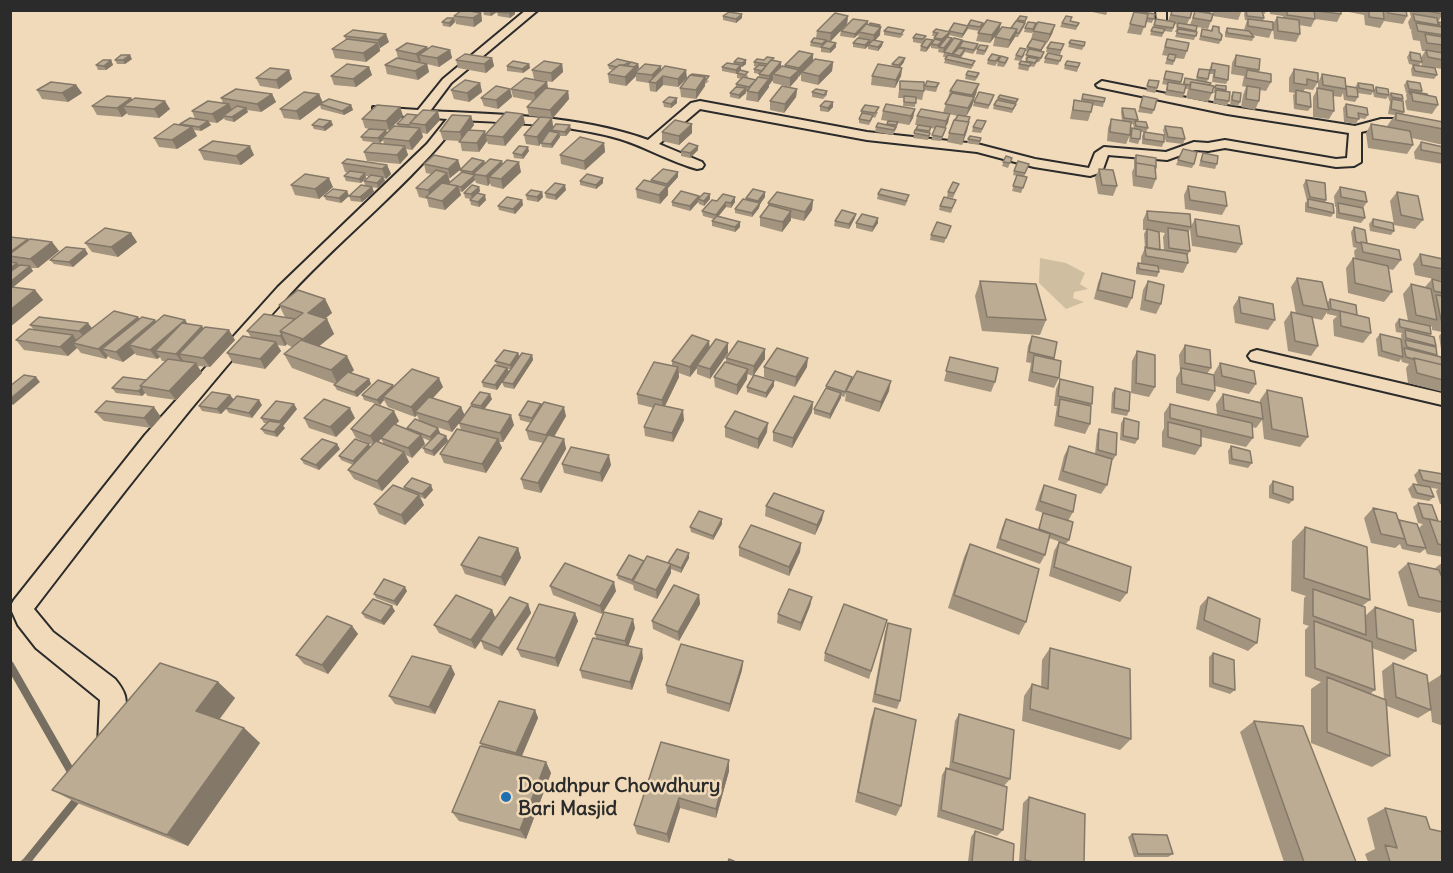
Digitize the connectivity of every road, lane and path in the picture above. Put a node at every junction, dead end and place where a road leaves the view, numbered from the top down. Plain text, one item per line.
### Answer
1 (533, 10) edge
2 (1161, 10) edge
3 (1161, 23) edge
4 (1102, 85) dead end
5 (373, 110) edge
6 (421, 114) junction
7 (456, 116) junction
8 (1355, 130) junction
9 (1443, 132) edge
10 (650, 145) junction
11 (698, 165) dead end
12 (1257, 356) dead end
13 (1443, 399) edge
14 (16, 606) edge
15 (108, 772) edge

1 - 6 street
2 - 3 street
4 - 8 street
5 - 6 street
6 - 7 street
7 - 10 street
7 - 14 street
8 - 9 street
8 - 10 street
10 - 11 street
12 - 13 street
14 - 15 street

